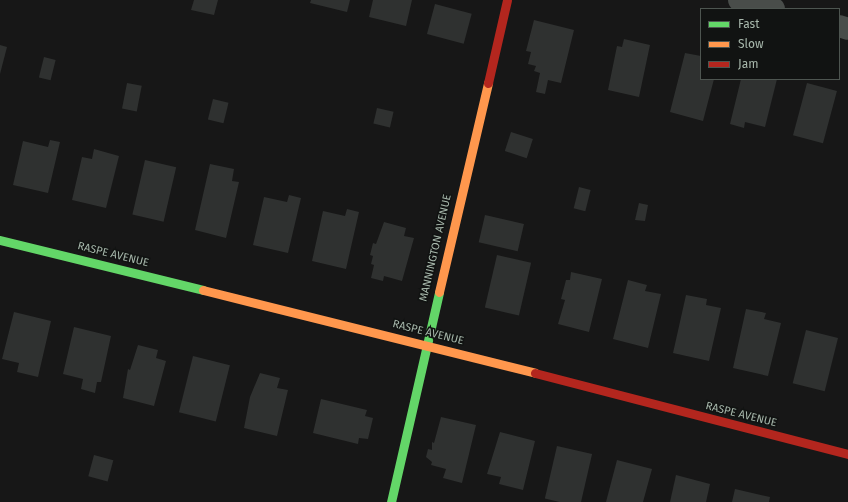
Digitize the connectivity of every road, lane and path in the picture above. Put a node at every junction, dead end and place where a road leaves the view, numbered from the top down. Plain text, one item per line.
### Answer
1 (507, 0) edge
2 (739, 0) edge
3 (770, 8) edge
4 (0, 240) edge
5 (426, 345) junction
6 (848, 454) edge
7 (391, 502) edge

1 - 5 street, MANNINGTON AVENUE
2 - 3 street
4 - 5 street, RASPE AVENUE
5 - 6 street, RASPE AVENUE
5 - 7 street, MANNINGTON AVENUE

